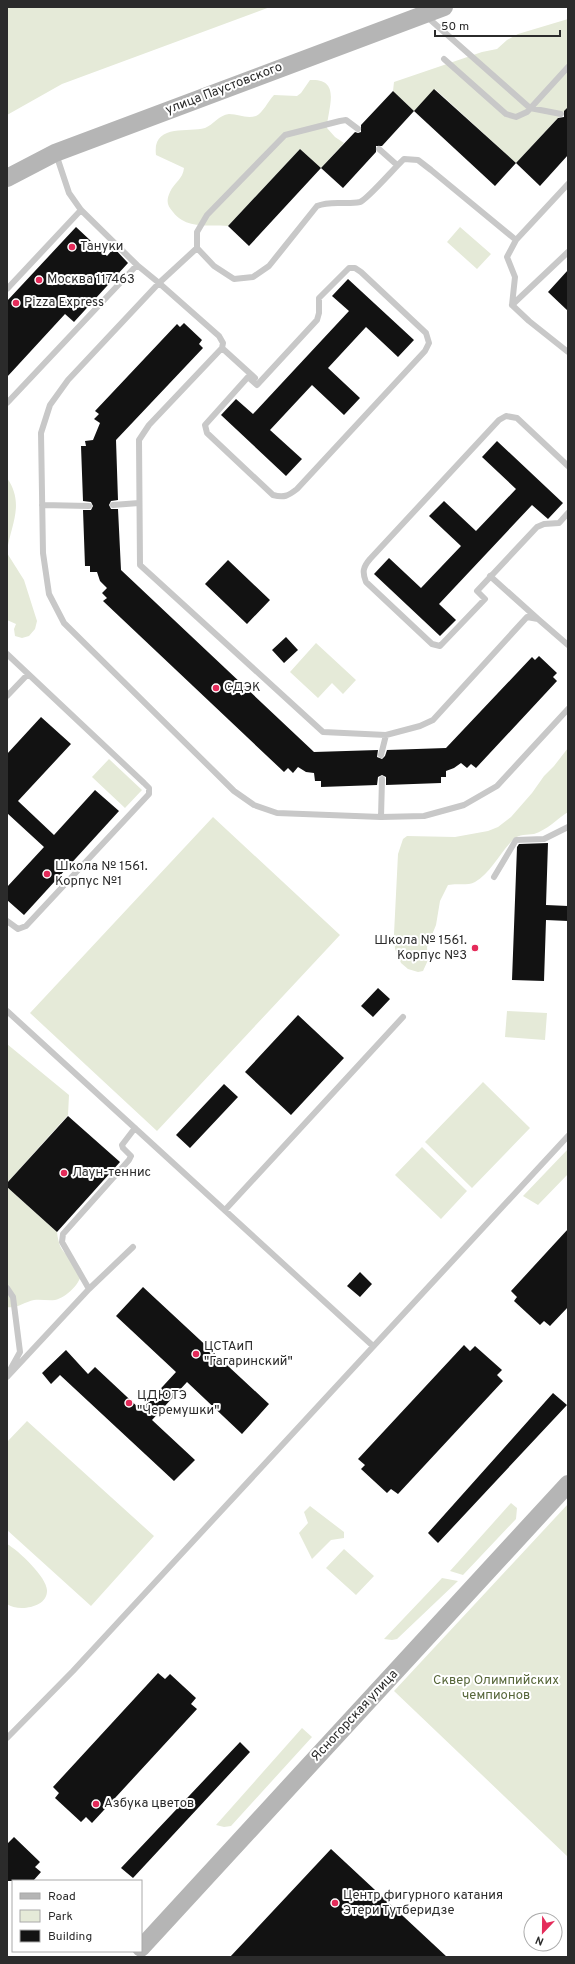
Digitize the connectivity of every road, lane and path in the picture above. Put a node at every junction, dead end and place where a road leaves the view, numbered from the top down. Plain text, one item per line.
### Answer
1 (444, 7) edge
2 (424, 14) junction
3 (444, 59) dead end
4 (568, 67) edge
5 (530, 108) junction
6 (561, 114) dead end
7 (358, 129) dead end
8 (379, 149) dead end
9 (55, 153) junction
10 (397, 165) junction
11 (7, 178) edge
12 (568, 184) edge
13 (81, 210) junction
14 (516, 240) junction
15 (197, 248) junction
16 (568, 252) edge
17 (137, 265) junction
18 (159, 283) junction
19 (7, 289) edge
20 (512, 305) junction
21 (222, 348) junction
22 (568, 352) edge
23 (259, 382) junction
24 (7, 403) edge
25 (568, 466) edge
26 (139, 503) junction
27 (42, 505) junction
28 (113, 505) dead end
29 (89, 506) dead end
30 (568, 513) edge
31 (490, 576) junction
32 (538, 618) junction
33 (568, 645) edge
34 (7, 654) edge
35 (28, 674) junction
36 (7, 696) edge
37 (568, 709) edge
38 (386, 735) junction
39 (381, 755) dead end
40 (382, 779) dead end
41 (381, 817) junction
42 (568, 827) edge
43 (494, 877) dead end
44 (7, 921) edge
45 (7, 1010) edge
46 (403, 1017) dead end
47 (135, 1128) junction
48 (568, 1136) edge
49 (224, 1210) junction
50 (133, 1247) dead end
51 (7, 1288) edge
52 (89, 1289) junction
53 (373, 1346) junction
54 (7, 1376) edge
55 (568, 1484) edge
56 (7, 1738) edge
57 (142, 1947) edge

1 - 2 main road, улица Паустовского
2 - 5 lane
2 - 9 main road, улица Паустовского
3 - 5 lane
4 - 5 lane
5 - 6 lane
7 - 15 lane
8 - 10 lane
9 - 11 main road, улица Паустовского
9 - 13 lane
10 - 14 lane
10 - 15 lane
12 - 14 lane
13 - 17 lane
13 - 19 lane
14 - 20 lane
15 - 18 lane
16 - 20 lane
17 - 18 lane
17 - 24 lane
18 - 21 lane
18 - 27 lane
20 - 22 lane
21 - 23 lane
21 - 26 lane
23 - 23 lane
25 - 31 lane
26 - 28 lane
26 - 38 lane
27 - 29 lane
27 - 41 lane
30 - 31 lane
31 - 32 lane
32 - 33 lane
32 - 38 lane
34 - 35 lane
35 - 36 lane
35 - 44 lane
37 - 41 lane
38 - 39 lane
40 - 41 lane
42 - 43 lane
45 - 47 lane
46 - 49 lane
47 - 49 lane
47 - 52 lane
48 - 53 lane
49 - 53 lane
50 - 52 lane
51 - 54 lane
52 - 54 lane
53 - 56 lane
55 - 57 main road, Ясногорская улица

